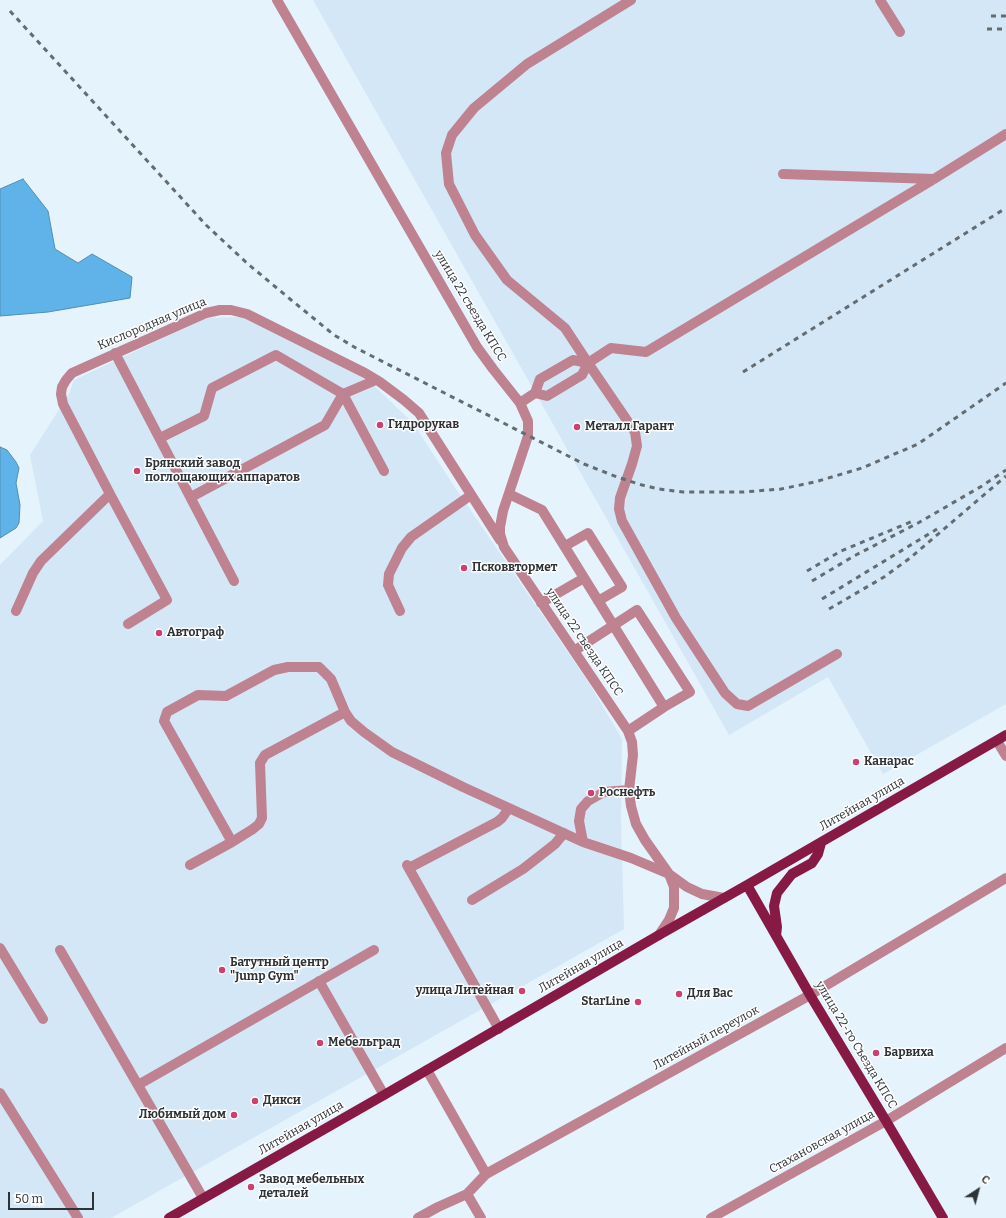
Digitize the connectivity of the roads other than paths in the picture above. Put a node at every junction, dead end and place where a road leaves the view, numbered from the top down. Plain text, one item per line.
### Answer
1 (277, 0) edge
2 (631, 0) edge
3 (880, 0) edge
4 (900, 32) dead end
5 (1006, 134) edge
6 (783, 174) dead end
7 (934, 179) junction
8 (115, 353) junction
9 (588, 363) junction
10 (376, 380) junction
11 (535, 393) junction
12 (343, 394) junction
13 (520, 403) junction
14 (160, 438) junction
15 (384, 471) dead end
16 (110, 494) junction
17 (509, 494) junction
18 (471, 495) junction
19 (191, 497) junction
20 (565, 546) junction
21 (504, 547) junction
22 (584, 578) junction
23 (234, 581) dead end
24 (598, 601) junction
25 (542, 603) junction
26 (16, 611) dead end
27 (400, 611) dead end
28 (128, 624) dead end
29 (613, 625) junction
30 (574, 651) junction
31 (837, 654) dead end
32 (664, 707) junction
33 (345, 712) junction
34 (628, 731) junction
35 (1006, 735) edge
36 (997, 741) junction
37 (1006, 756) edge
38 (630, 790) junction
39 (509, 808) junction
40 (564, 833) junction
41 (232, 842) junction
42 (583, 842) junction
43 (821, 843) junction
44 (190, 864) dead end
45 (669, 874) junction
46 (1006, 878) edge
47 (747, 885) junction
48 (724, 898) junction
49 (472, 900) dead end
50 (658, 935) junction
51 (776, 936) junction
52 (0, 948) edge
53 (60, 950) dead end
54 (374, 950) dead end
55 (319, 981) junction
56 (810, 995) junction
57 (42, 1019) dead end
58 (499, 1029) junction
59 (1006, 1048) edge
60 (427, 1070) junction
61 (138, 1085) junction
62 (0, 1093) edge
63 (384, 1095) junction
64 (886, 1121) junction
65 (486, 1174) junction
66 (467, 1194) junction
67 (203, 1198) junction
68 (78, 1218) edge
69 (169, 1218) edge
70 (418, 1218) edge
71 (481, 1218) edge
72 (711, 1218) edge
73 (943, 1218) edge

1 - 13 street, улица 22 съезда КПСС
2 - 9 street
3 - 4 street
5 - 7 street
6 - 7 street
7 - 9 street
8 - 10 street, Кислородная улица
8 - 14 street
8 - 16 street, Кислородная улица
9 - 11 street
9 - 11 street
9 - 31 street
10 - 12 street
10 - 18 street, Кислородная улица
11 - 13 street
12 - 14 street
12 - 15 street
12 - 19 street
13 - 17 street, улица 22 съезда КПСС
14 - 19 street
16 - 26 street
16 - 28 street, Кислородная улица
17 - 20 street
17 - 21 street, улица 22 съезда КПСС
18 - 21 street, Кислородная улица
18 - 27 street
19 - 23 street
20 - 22 street
20 - 24 street
21 - 25 street, улица 22 съезда КПСС
22 - 24 street
22 - 25 street
24 - 29 street
25 - 30 street, улица 22 съезда КПСС
29 - 30 street
29 - 32 street
29 - 32 street
30 - 34 street, улица 22 съезда КПСС
32 - 34 street
33 - 39 street
33 - 41 street
33 - 41 street
34 - 38 street, улица 22 съезда КПСС
35 - 36 main road, Литейная улица
36 - 37 street
36 - 43 main road, Литейная улица
38 - 42 street
38 - 45 street, улица 22 съезда КПСС
39 - 40 street
39 - 58 street
40 - 42 street
40 - 49 street
41 - 44 street
42 - 45 street
43 - 47 main road, Литейная улица
43 - 51 main road
45 - 48 street, улица 22 съезда КПСС
45 - 50 street
46 - 56 street, Литейный переулок
47 - 48 main road, Литейная улица
47 - 51 main road, улица 22-го Съезда КПСС
48 - 50 main road, Литейная улица
50 - 58 main road, Литейная улица
51 - 56 main road, улица 22-го Съезда КПСС
52 - 57 street
53 - 61 street
54 - 55 street
55 - 61 street
55 - 63 street
56 - 64 main road, улица 22-го Съезда КПСС
56 - 65 street, Литейный переулок
58 - 60 main road, Литейная улица
59 - 64 street, Стахановская улица
60 - 63 main road, Литейная улица
60 - 65 street
61 - 67 street
62 - 68 street
63 - 67 main road, Литейная улица
64 - 72 street, Стахановская улица
64 - 73 main road, улица 22-го Съезда КПСС
65 - 66 street, Литейный переулок
66 - 70 street, Литейный переулок
66 - 71 street
67 - 69 main road, Литейная улица

